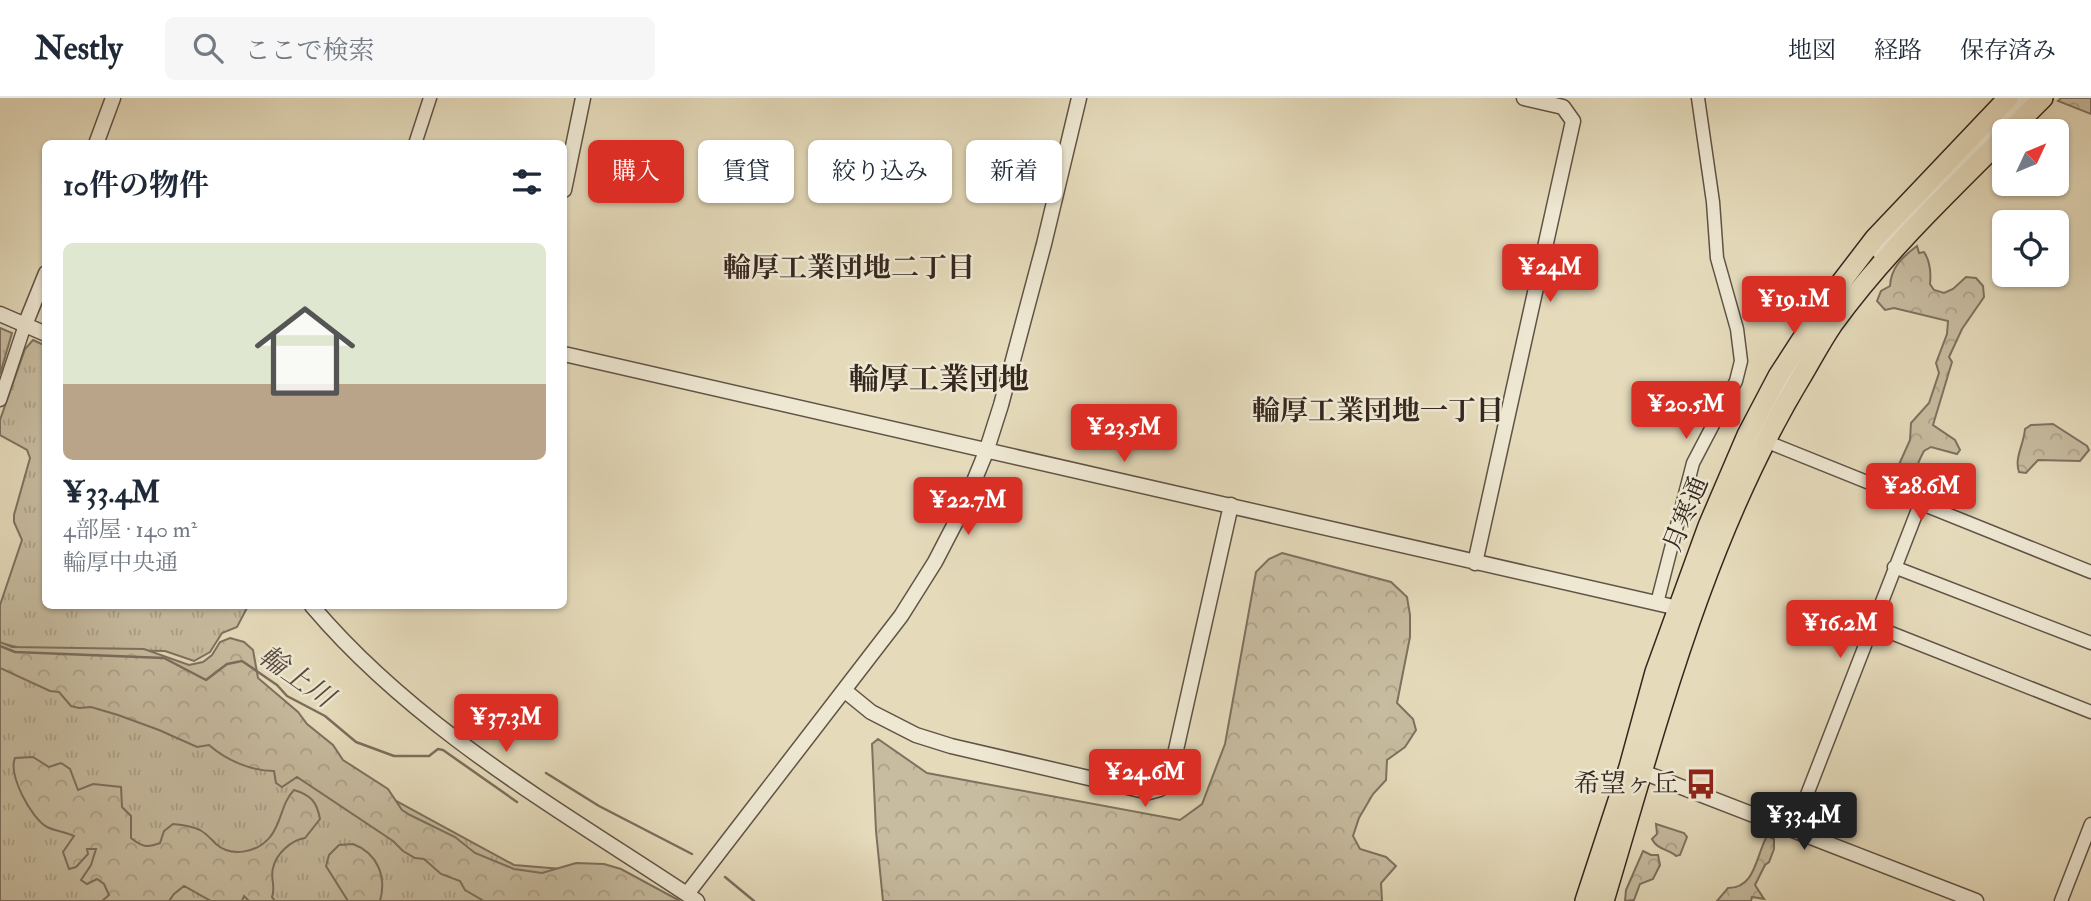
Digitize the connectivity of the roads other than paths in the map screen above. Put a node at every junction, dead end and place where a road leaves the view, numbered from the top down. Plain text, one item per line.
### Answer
1 (113, 98) edge
2 (429, 98) edge
3 (583, 98) edge
4 (1079, 98) edge
5 (1524, 98) edge
6 (1698, 98) edge
7 (1995, 98) edge
8 (2008, 98) edge
9 (2025, 98) edge
10 (2043, 98) edge
11 (2022, 119) edge
12 (97, 140) edge
13 (416, 140) edge
14 (1992, 149) edge
15 (567, 175) edge
16 (1879, 234) junction
17 (42, 283) edge
18 (0, 314) edge
19 (25, 325) junction
20 (42, 332) edge
21 (567, 355) edge
22 (0, 400) edge
23 (1756, 438) junction
24 (986, 452) junction
25 (1920, 504) junction
26 (1231, 505) junction
27 (1475, 563) junction
28 (1894, 567) junction
29 (2091, 572) edge
30 (1657, 603) junction
31 (1678, 608) junction
32 (315, 609) edge
33 (1871, 625) junction
34 (2091, 643) edge
35 (844, 690) junction
36 (2091, 712) edge
37 (1636, 769) junction
38 (2091, 824) edge
39 (1794, 828) junction
40 (692, 898) edge
41 (1585, 901) edge
42 (1604, 901) edge
43 (1976, 901) edge
44 (2061, 901) edge

1 - 12 street
2 - 13 street
3 - 15 street
4 - 24 street
5 - 27 street
6 - 30 street
7 - 16 main road
8 - 16 highway, 月寒通
9 - 23 main road
10 - 11 highway
14 - 23 highway, 月寒通
16 - 23 highway, 月寒通
17 - 19 street
18 - 19 street
19 - 20 street
19 - 22 street
21 - 24 street
23 - 25 street
23 - 31 highway, 月寒通
23 - 37 highway, 月寒通
24 - 26 street
24 - 35 street
25 - 28 street
25 - 29 street
26 - 27 street
26 - 35 street
27 - 30 street
28 - 33 street
28 - 34 street
30 - 31 street
31 - 37 highway, 月寒通
32 - 40 street
33 - 36 street
33 - 39 street
35 - 40 street
37 - 39 street
37 - 41 highway, 月寒通
37 - 42 highway, 月寒通
38 - 44 street
39 - 43 street

